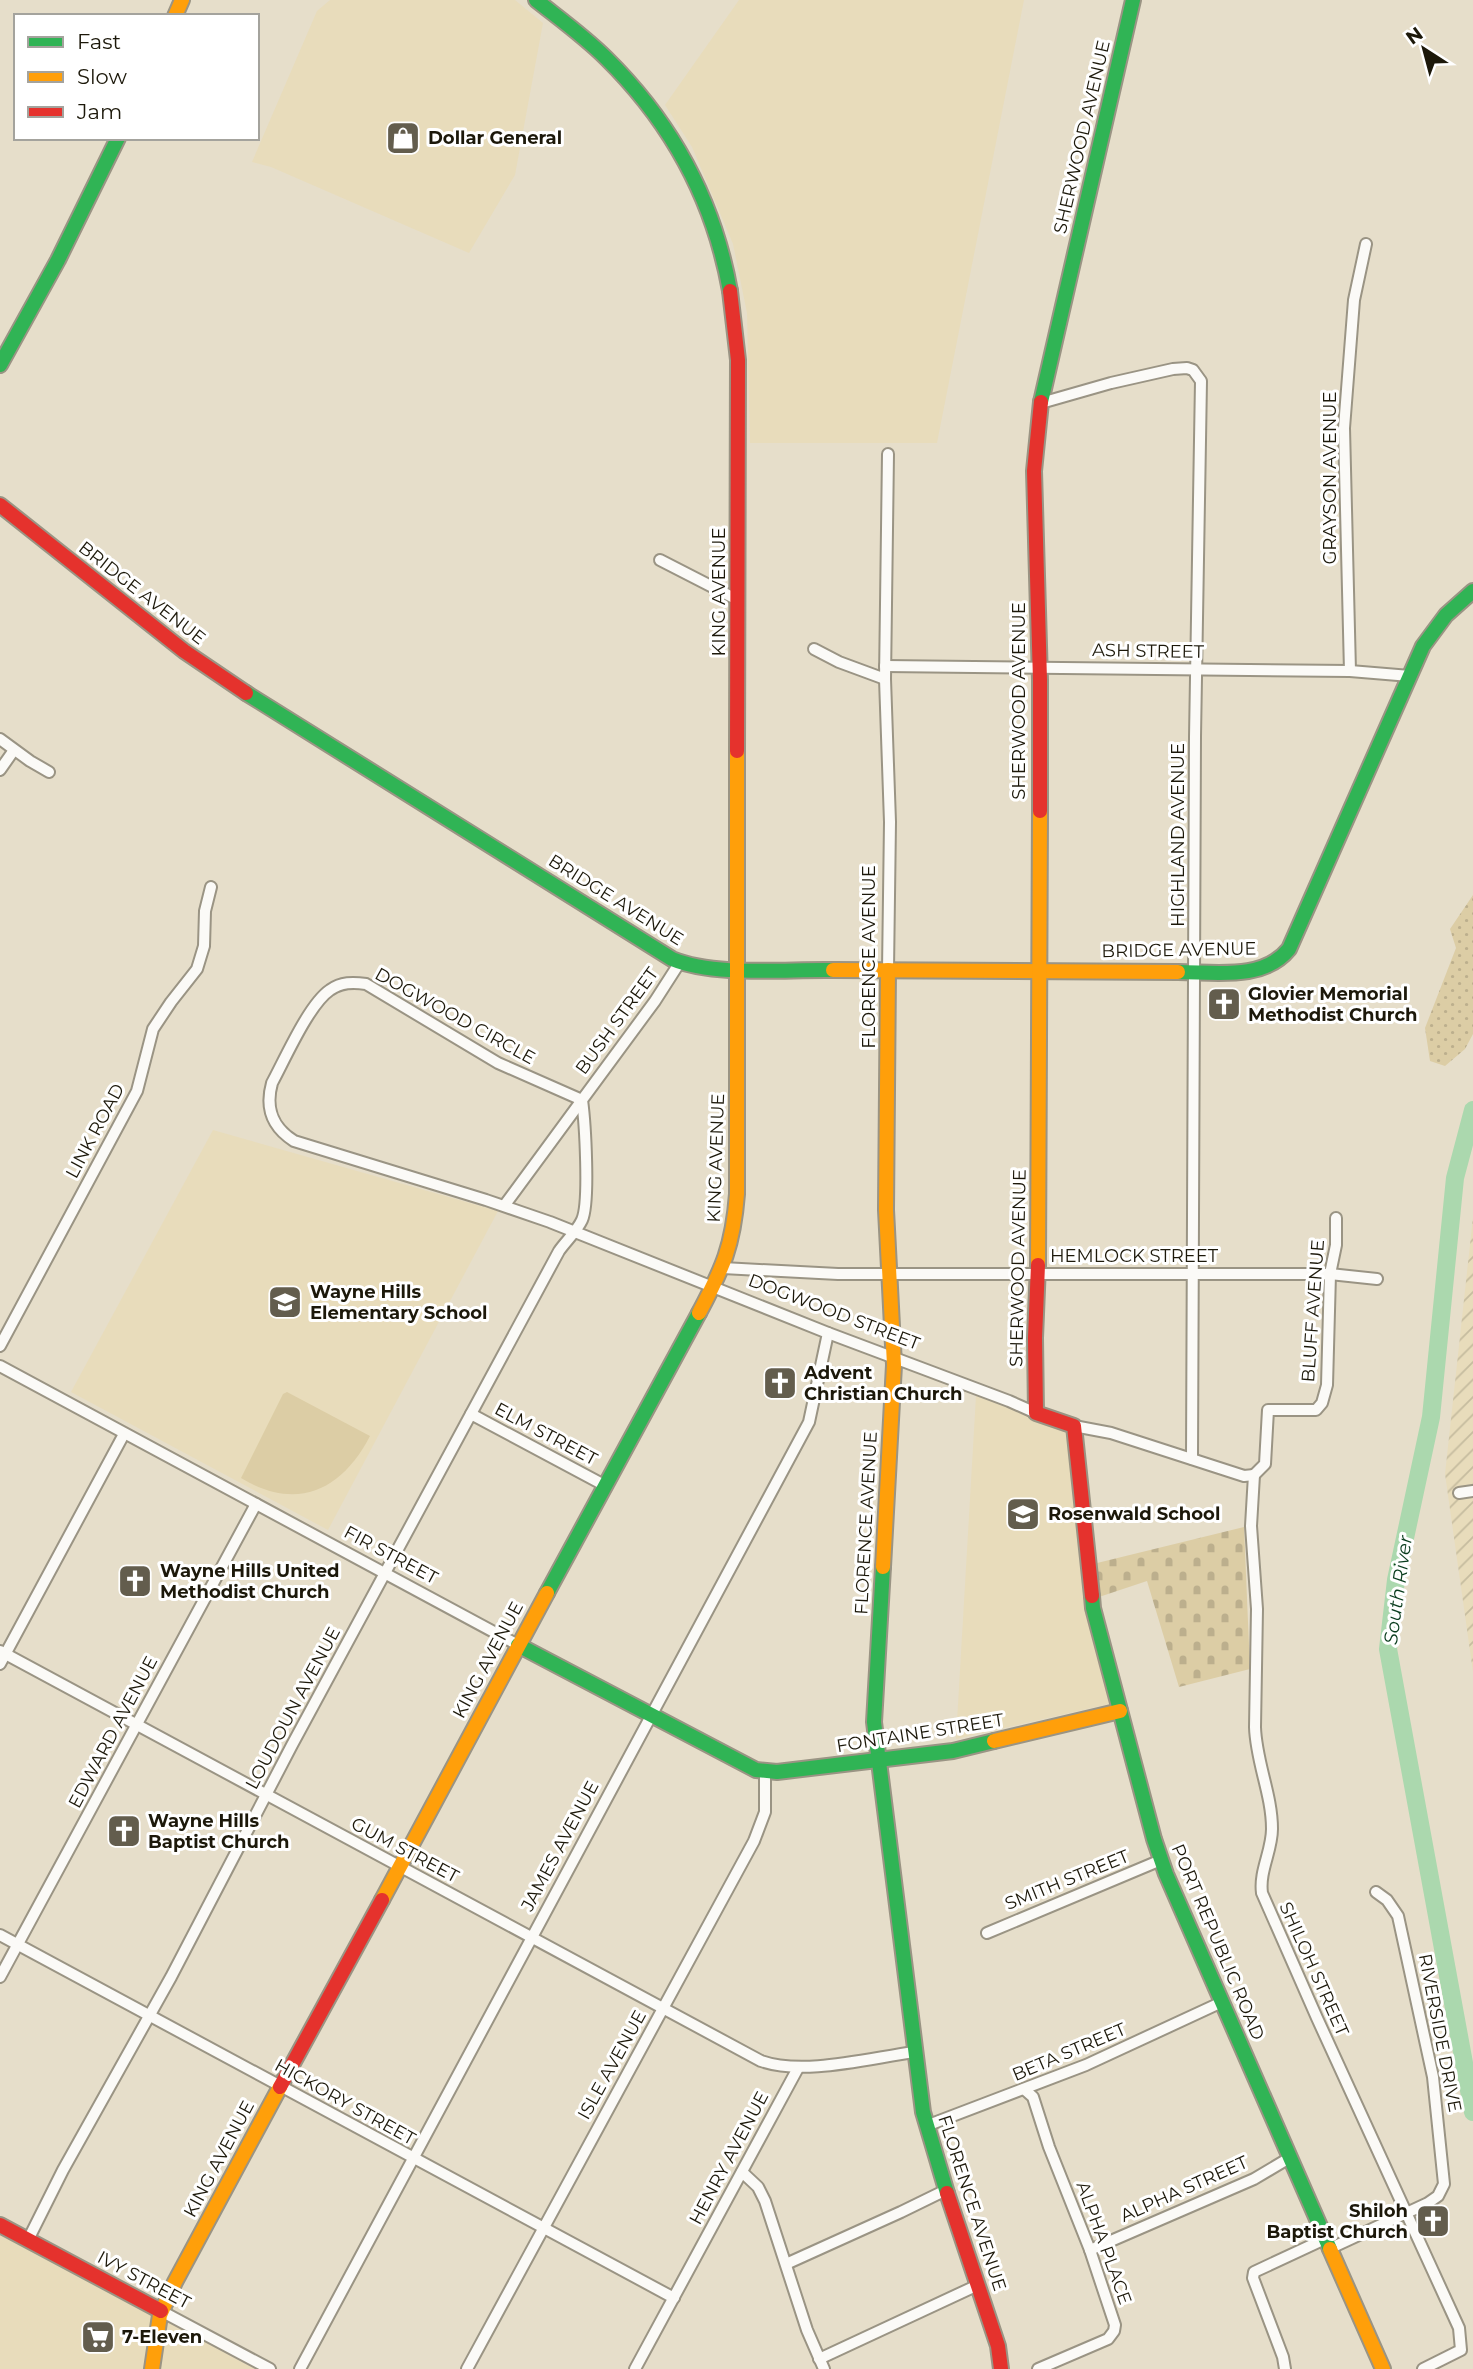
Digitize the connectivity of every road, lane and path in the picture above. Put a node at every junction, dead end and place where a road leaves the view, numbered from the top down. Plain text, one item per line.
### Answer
1 (536, 0) edge
2 (1133, 0) edge
3 (117, 140) edge
4 (1366, 244) dead end
5 (0, 365) edge
6 (1041, 403) junction
7 (888, 454) dead end
8 (0, 505) edge
9 (660, 559) dead end
10 (1473, 592) edge
11 (738, 600) junction
12 (814, 649) dead end
13 (885, 666) junction
14 (1039, 668) junction
15 (1197, 670) junction
16 (1350, 671) junction
17 (1410, 676) junction
18 (885, 679) junction
19 (0, 739) edge
20 (14, 750) junction
21 (0, 770) edge
22 (49, 772) dead end
23 (211, 887) dead end
24 (680, 962) junction
25 (738, 970) junction
26 (888, 970) junction
27 (1038, 971) junction
28 (1194, 972) junction
29 (582, 1100) junction
30 (504, 1206) junction
31 (1336, 1219) dead end
32 (574, 1232) junction
33 (723, 1268) junction
34 (1330, 1273) junction
35 (889, 1274) junction
36 (1038, 1274) junction
37 (1192, 1274) junction
38 (1377, 1279) dead end
39 (713, 1285) junction
40 (828, 1333) junction
41 (0, 1346) edge
42 (893, 1357) junction
43 (0, 1366) edge
44 (1036, 1413) junction
45 (471, 1414) junction
46 (1074, 1426) junction
47 (124, 1434) junction
48 (1192, 1459) junction
49 (1254, 1475) junction
50 (604, 1485) junction
51 (1473, 1491) edge
52 (1459, 1493) dead end
53 (256, 1504) junction
54 (386, 1573) junction
55 (518, 1644) junction
56 (2, 1656) edge
57 (1121, 1712) junction
58 (651, 1716) junction
59 (136, 1726) junction
60 (877, 1760) junction
61 (765, 1772) junction
62 (267, 1795) junction
63 (1161, 1860) junction
64 (399, 1866) junction
65 (1376, 1892) dead end
66 (987, 1933) dead end
67 (0, 1935) edge
68 (531, 1938) junction
69 (18, 1944) junction
70 (0, 1977) edge
71 (1222, 2002) junction
72 (663, 2008) junction
73 (149, 2015) junction
74 (915, 2052) junction
75 (798, 2068) junction
76 (281, 2086) junction
77 (1024, 2090) junction
78 (926, 2126) junction
79 (1291, 2157) junction
80 (412, 2159) junction
81 (742, 2172) junction
82 (946, 2190) junction
83 (1407, 2213) junction
84 (0, 2225) edge
85 (543, 2228) junction
86 (28, 2240) junction
87 (1329, 2243) junction
88 (1090, 2250) junction
89 (786, 2263) junction
90 (978, 2285) junction
91 (674, 2298) junction
92 (161, 2311) junction
93 (821, 2364) edge
94 (152, 2369) edge
95 (270, 2369) edge
96 (300, 2369) edge
97 (467, 2369) edge
98 (635, 2369) edge
99 (1001, 2369) edge
100 (1038, 2369) edge
101 (1285, 2369) edge
102 (1383, 2369) edge
103 (1423, 2369) edge

1 - 11 street, KING AVENUE
2 - 6 street, SHERWOOD AVENUE
3 - 5 street
4 - 16 street, GRAYSON AVENUE
6 - 14 street, SHERWOOD AVENUE
6 - 15 street, HIGHLAND AVENUE
7 - 13 street, FLORENCE AVENUE
8 - 24 street, BRIDGE AVENUE
9 - 11 street
10 - 17 street, BRIDGE AVENUE
11 - 25 street, KING AVENUE
12 - 18 street
13 - 14 street, ASH STREET
13 - 18 street, FLORENCE AVENUE
14 - 15 street, ASH STREET
14 - 27 street, SHERWOOD AVENUE
15 - 16 street, ASH STREET
15 - 28 street, HIGHLAND AVENUE
16 - 17 street, ASH STREET
17 - 28 street, BRIDGE AVENUE
18 - 26 street, FLORENCE AVENUE
19 - 20 street
20 - 21 street
20 - 22 street
23 - 41 street, LINK ROAD
24 - 25 street, BRIDGE AVENUE
24 - 29 street, BUSH STREET
25 - 26 street, BRIDGE AVENUE
25 - 33 street, KING AVENUE
26 - 27 street, BRIDGE AVENUE
26 - 35 street, FLORENCE AVENUE
27 - 28 street, BRIDGE AVENUE
27 - 36 street, SHERWOOD AVENUE
28 - 37 street, HIGHLAND AVENUE
29 - 30 street, BUSH STREET
29 - 30 street, DOGWOOD CIRCLE
29 - 32 street, BUSH STREET
30 - 32 street, DOGWOOD STREET
31 - 34 street, BLUFF AVENUE
32 - 39 street, DOGWOOD STREET
32 - 45 street, LOUDOUN AVENUE
33 - 35 street, HEMLOCK STREET
33 - 39 street, KING AVENUE
34 - 37 street, HEMLOCK STREET
34 - 38 street, HEMLOCK STREET
34 - 49 street, BLUFF AVENUE
35 - 36 street, HEMLOCK STREET
35 - 42 street, FLORENCE AVENUE
36 - 37 street, HEMLOCK STREET
36 - 44 street, SHERWOOD AVENUE
37 - 48 street, HIGHLAND AVENUE
39 - 40 street, DOGWOOD STREET
39 - 50 street, KING AVENUE
40 - 42 street, DOGWOOD STREET
40 - 58 street, JAMES AVENUE
42 - 44 street, DOGWOOD STREET
42 - 60 street, FLORENCE AVENUE
43 - 47 street, FIR STREET
44 - 46 street, DOGWOOD STREET
45 - 50 street, ELM STREET
45 - 54 street, LOUDOUN AVENUE
46 - 48 street, DOGWOOD STREET
46 - 57 street, PORT REPUBLIC ROAD
47 - 53 street, FIR STREET
47 - 56 street
48 - 49 street
49 - 83 street, SHILOH STREET
50 - 55 street, KING AVENUE
51 - 52 street
53 - 54 street, FIR STREET
53 - 59 street, EDWARD AVENUE
54 - 55 street, FIR STREET
54 - 62 street, LOUDOUN AVENUE
55 - 58 street, FIR STREET
55 - 64 street, KING AVENUE
56 - 59 street, GUM STREET
57 - 60 street, FONTAINE STREET
57 - 63 street, PORT REPUBLIC ROAD
58 - 61 street, FIR STREET
58 - 68 street, JAMES AVENUE
59 - 62 street, GUM STREET
59 - 69 street, EDWARD AVENUE
60 - 61 street, FONTAINE STREET
60 - 74 street, FLORENCE AVENUE
61 - 72 street, ISLE AVENUE
62 - 64 street, GUM STREET
62 - 73 street, LOUDOUN AVENUE
63 - 66 street, SMITH STREET
63 - 71 street, PORT REPUBLIC ROAD
64 - 68 street, GUM STREET
64 - 76 street, KING AVENUE
65 - 83 street, RIVERSIDE DRIVE
67 - 69 street, HICKORY STREET
68 - 72 street, GUM STREET
68 - 80 street, JAMES AVENUE
69 - 70 street, EDWARD AVENUE
69 - 73 street, HICKORY STREET
71 - 77 street, BETA STREET
71 - 79 street, PORT REPUBLIC ROAD
72 - 75 street, GUM STREET
72 - 85 street, ISLE AVENUE
73 - 76 street, HICKORY STREET
73 - 86 street, LOUDOUN AVENUE
74 - 75 street
74 - 78 street, FLORENCE AVENUE
75 - 81 street, HENRY AVENUE
76 - 80 street, HICKORY STREET
76 - 92 street, KING AVENUE
77 - 78 street, BETA STREET
77 - 88 street, ALPHA PLACE
78 - 82 street, FLORENCE AVENUE
79 - 87 street, PORT REPUBLIC ROAD
79 - 88 street, ALPHA STREET
80 - 85 street, HICKORY STREET
80 - 96 street, JAMES AVENUE
81 - 89 street
81 - 91 street, HENRY AVENUE
82 - 89 street
82 - 90 street, FLORENCE AVENUE
83 - 87 street
83 - 103 street, SHILOH STREET
84 - 86 street, IVY STREET
85 - 91 street, HICKORY STREET
85 - 97 street, ISLE AVENUE
86 - 92 street, IVY STREET
87 - 101 street
87 - 102 street, PORT REPUBLIC ROAD
88 - 100 street, ALPHA PLACE
89 - 93 street
90 - 93 street
90 - 99 street, FLORENCE AVENUE
91 - 98 street, HENRY AVENUE
92 - 94 street, KING AVENUE
92 - 95 street, IVY STREET

